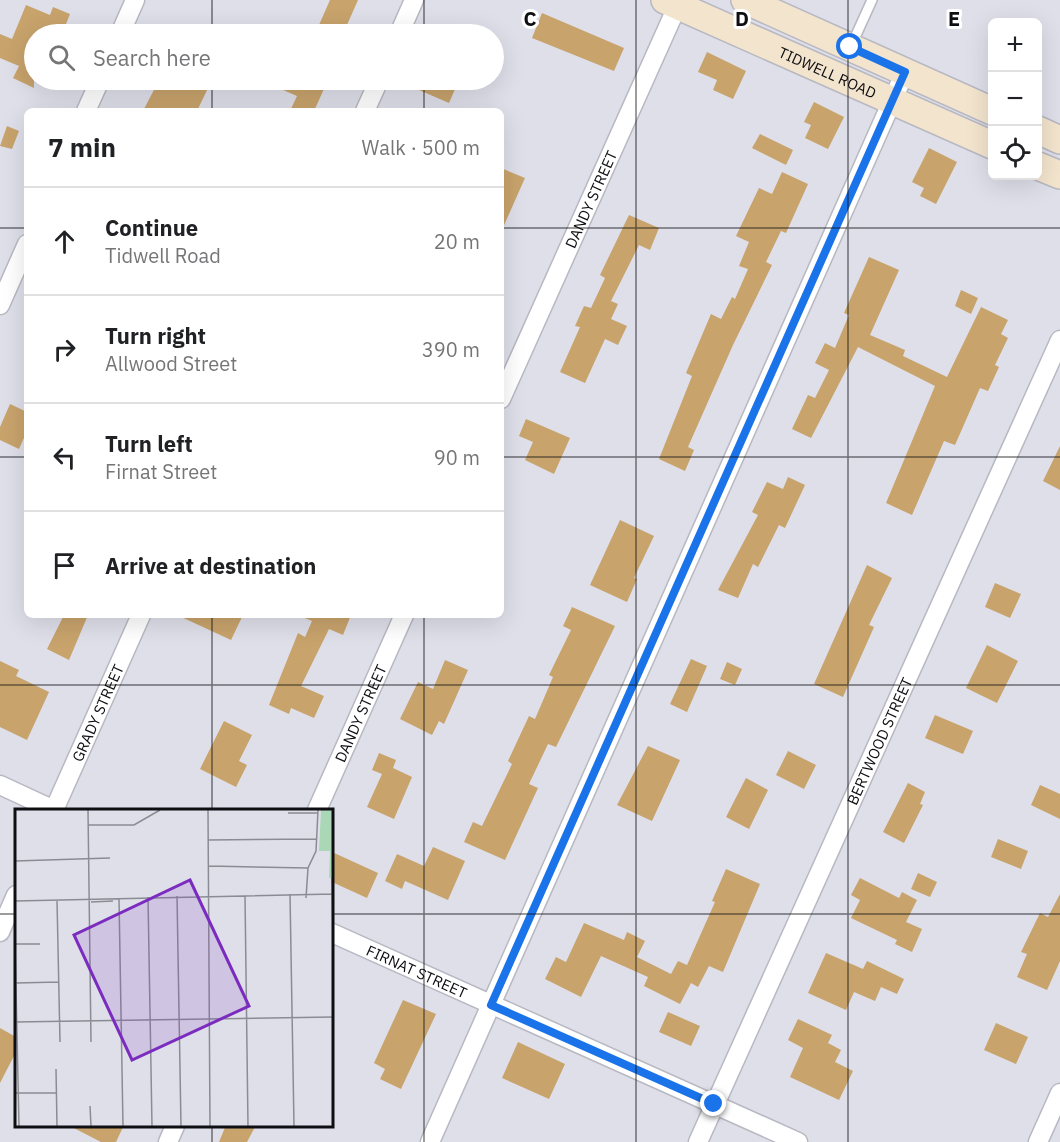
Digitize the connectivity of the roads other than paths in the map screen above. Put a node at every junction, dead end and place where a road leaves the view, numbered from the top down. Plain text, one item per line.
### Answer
1 (135, 0) edge
2 (414, 0) edge
3 (745, 0) edge
4 (872, 0) edge
5 (674, 2) edge
6 (124, 24) edge
7 (403, 24) edge
8 (850, 47) junction
9 (905, 72) junction
10 (95, 90) edge
11 (374, 90) edge
12 (893, 101) junction
13 (87, 108) edge
14 (366, 108) edge
15 (988, 109) edge
16 (1042, 132) edge
17 (1060, 140) edge
18 (988, 144) edge
19 (1042, 168) edge
20 (1060, 175) edge
21 (24, 251) edge
22 (0, 304) edge
23 (1060, 340) edge
24 (504, 392) edge
25 (140, 618) edge
26 (403, 618) edge
27 (0, 785) edge
28 (52, 809) edge
29 (54, 809) edge
30 (317, 809) edge
31 (15, 897) edge
32 (0, 932) edge
33 (333, 933) edge
34 (491, 1005) junction
35 (1060, 1093) edge
36 (714, 1104) junction
37 (174, 1127) edge
38 (168, 1142) edge
39 (429, 1142) edge
40 (698, 1142) edge
41 (798, 1142) edge
42 (1038, 1142) edge

1 - 6 street
2 - 7 street
3 - 8 main road
4 - 8 lane
5 - 12 main road, TIDWELL ROAD
5 - 24 street, DANDY STREET
8 - 9 main road
9 - 12 street
9 - 15 main road
10 - 13 street
11 - 14 street
12 - 18 main road, TIDWELL ROAD
12 - 34 street
16 - 17 main road
19 - 20 main road
21 - 22 street
23 - 36 street, BERTWOOD STREET
25 - 29 street, GRADY STREET
26 - 30 street, DANDY STREET
27 - 28 street
31 - 32 street
33 - 34 street, FIRNAT STREET
34 - 36 street, FIRNAT STREET
34 - 39 street
35 - 42 street
36 - 40 street, BERTWOOD STREET
36 - 41 street, FIRNAT STREET
37 - 38 street

